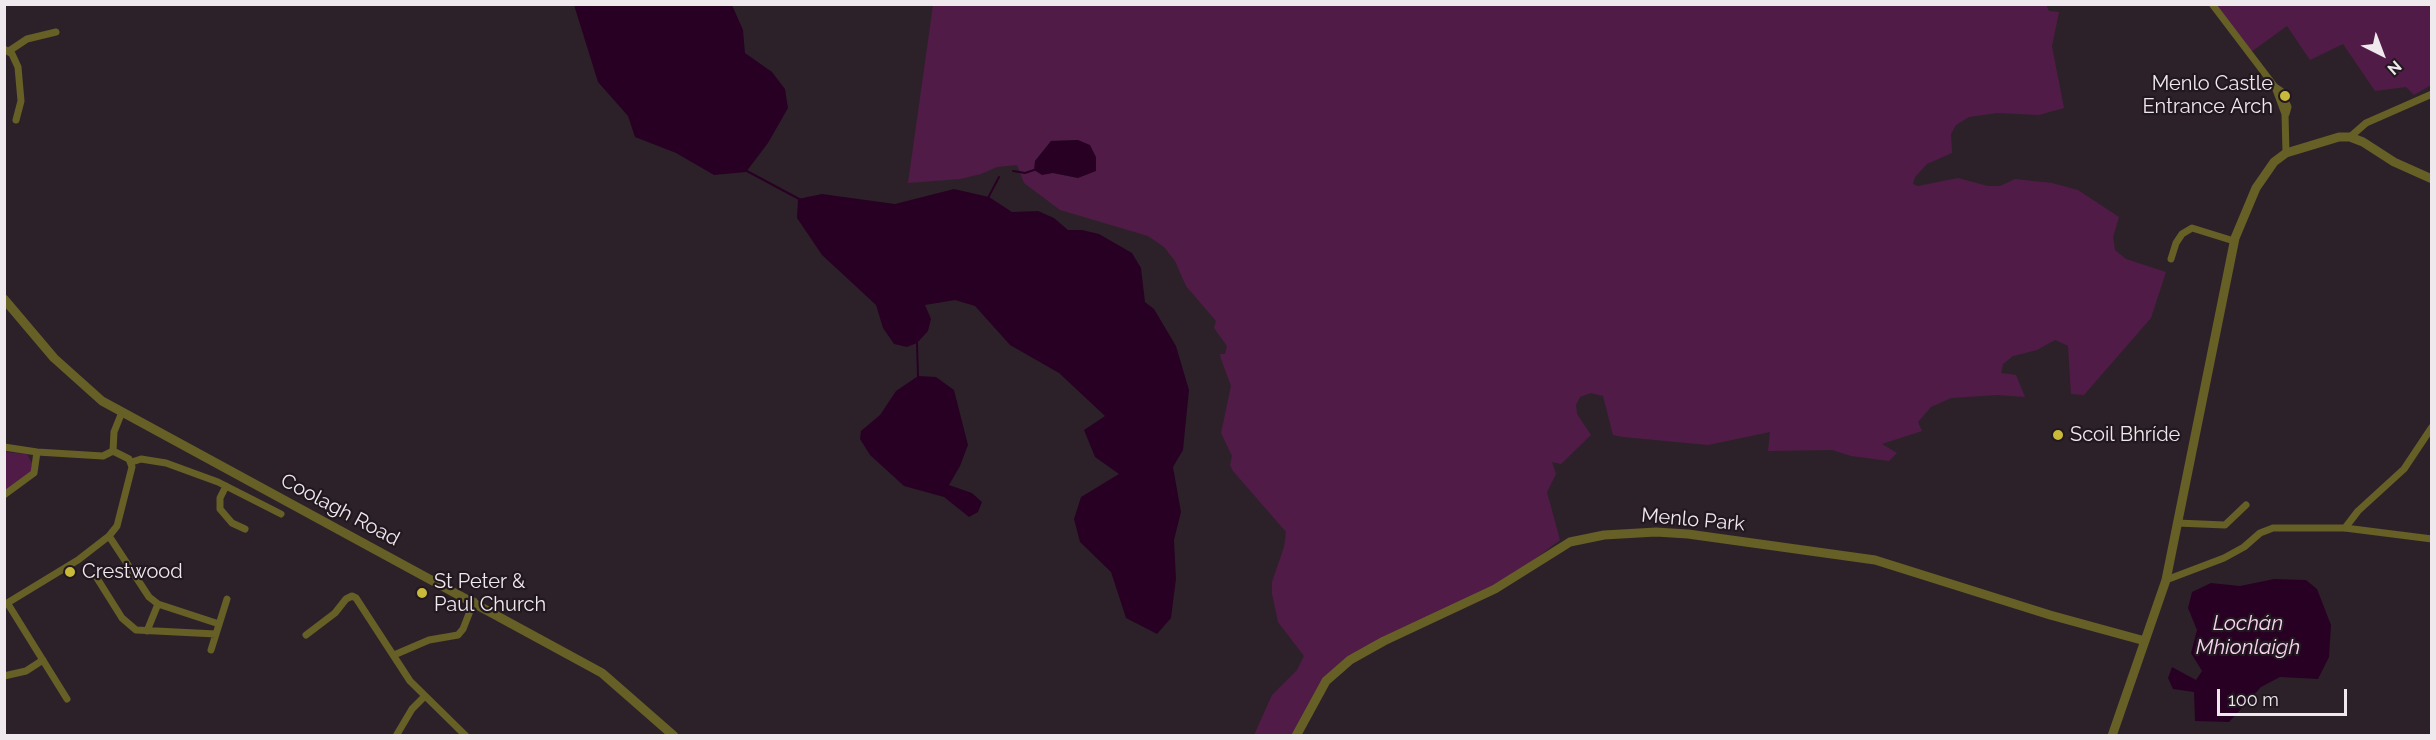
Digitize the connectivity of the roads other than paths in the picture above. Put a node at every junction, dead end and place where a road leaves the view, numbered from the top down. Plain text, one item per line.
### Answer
1 (2212, 4) edge
2 (56, 32) dead end
3 (7, 50) edge
4 (2432, 94) edge
5 (16, 120) dead end
6 (2350, 137) junction
7 (2286, 153) junction
8 (2432, 179) edge
9 (2234, 241) junction
10 (2172, 259) dead end
11 (4, 299) edge
12 (122, 412) junction
13 (2432, 427) edge
14 (4, 447) edge
15 (113, 451) junction
16 (37, 452) junction
17 (132, 462) junction
18 (226, 486) junction
19 (4, 495) edge
20 (2246, 505) dead end
21 (280, 514) dead end
22 (2176, 524) junction
23 (2345, 528) junction
24 (245, 530) dead end
25 (108, 536) junction
26 (2432, 539) edge
27 (95, 575) dead end
28 (2166, 580) junction
29 (226, 599) dead end
30 (474, 602) junction
31 (158, 604) junction
32 (6, 605) edge
33 (219, 624) junction
34 (147, 631) junction
35 (216, 634) junction
36 (306, 634) dead end
37 (2145, 641) junction
38 (211, 650) dead end
39 (394, 655) junction
40 (43, 660) junction
41 (4, 676) edge
42 (425, 696) junction
43 (67, 699) dead end
44 (396, 735) edge
45 (466, 735) edge
46 (674, 735) edge
47 (1296, 735) edge
48 (2112, 735) edge

1 - 7 street
2 - 3 street
3 - 5 street
4 - 6 street
6 - 7 street
6 - 8 street
7 - 9 street
9 - 10 street
9 - 22 street
11 - 12 street, Coolagh Road
12 - 15 street
12 - 30 street, Coolagh Road
13 - 23 street
14 - 16 street
15 - 16 street
15 - 17 street
16 - 19 street
17 - 18 street
17 - 25 street
18 - 21 street
18 - 24 street
20 - 22 street
22 - 28 street
23 - 26 street
23 - 28 street
25 - 31 street
25 - 32 street
27 - 34 street
28 - 37 street
29 - 33 street
30 - 39 street
30 - 46 street, Coolagh Road
31 - 33 street
31 - 34 street
32 - 40 street
33 - 35 street
34 - 35 street
35 - 38 street
36 - 39 street
37 - 47 street, Menlo Park
37 - 48 street
39 - 42 street
40 - 41 street
40 - 43 street
42 - 44 street
42 - 45 street

